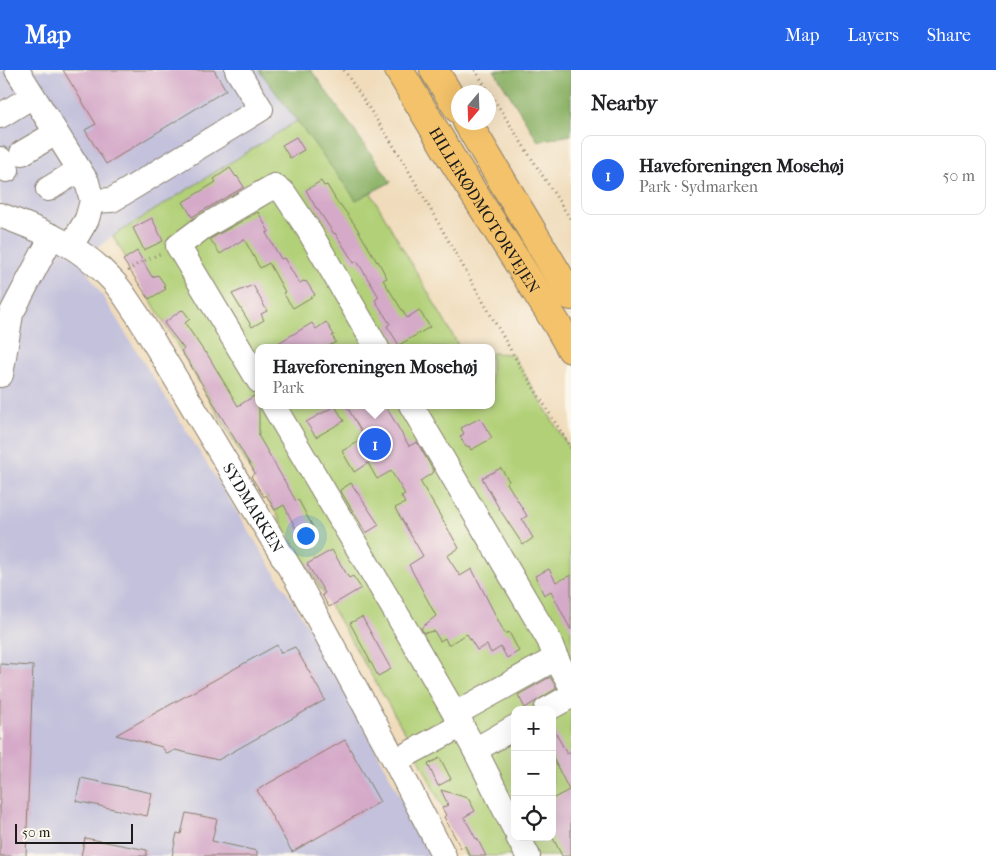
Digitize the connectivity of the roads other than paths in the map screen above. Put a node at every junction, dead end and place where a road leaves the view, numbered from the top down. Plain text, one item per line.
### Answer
1 (16, 70) edge
2 (237, 70) edge
3 (399, 70) edge
4 (434, 70) edge
5 (33, 96) junction
6 (451, 98) edge
7 (0, 116) edge
8 (472, 130) edge
9 (56, 133) junction
10 (10, 161) edge
11 (79, 170) junction
12 (48, 188) dead end
13 (92, 201) junction
14 (0, 216) edge
15 (62, 241) junction
16 (571, 296) edge
17 (376, 344) edge
18 (571, 349) edge
19 (255, 374) edge
20 (0, 375) edge
21 (275, 409) edge
22 (413, 409) edge
23 (556, 658) junction
24 (571, 686) edge
25 (571, 696) edge
26 (553, 706) edge
27 (458, 719) junction
28 (511, 730) edge
29 (475, 750) junction
30 (395, 761) junction
31 (511, 822) edge
32 (520, 841) edge
33 (444, 856) edge
34 (528, 856) edge

1 - 5 street
2 - 13 street
3 - 18 highway, HILLERØDMOTORVEJEN
4 - 6 highway, HILLERØDMOTORVEJEN
5 - 7 street
5 - 9 street
8 - 16 highway, HILLERØDMOTORVEJEN
9 - 10 street
9 - 11 street
11 - 12 street
11 - 13 street
13 - 15 street
14 - 15 street, SYDMARKEN
15 - 20 street
15 - 30 street, SYDMARKEN
17 - 19 street
21 - 27 street
22 - 23 street
23 - 24 street
23 - 27 street
25 - 26 street
27 - 29 street
27 - 30 street
28 - 29 street
29 - 31 street
30 - 33 street, SYDMARKEN
32 - 34 street

